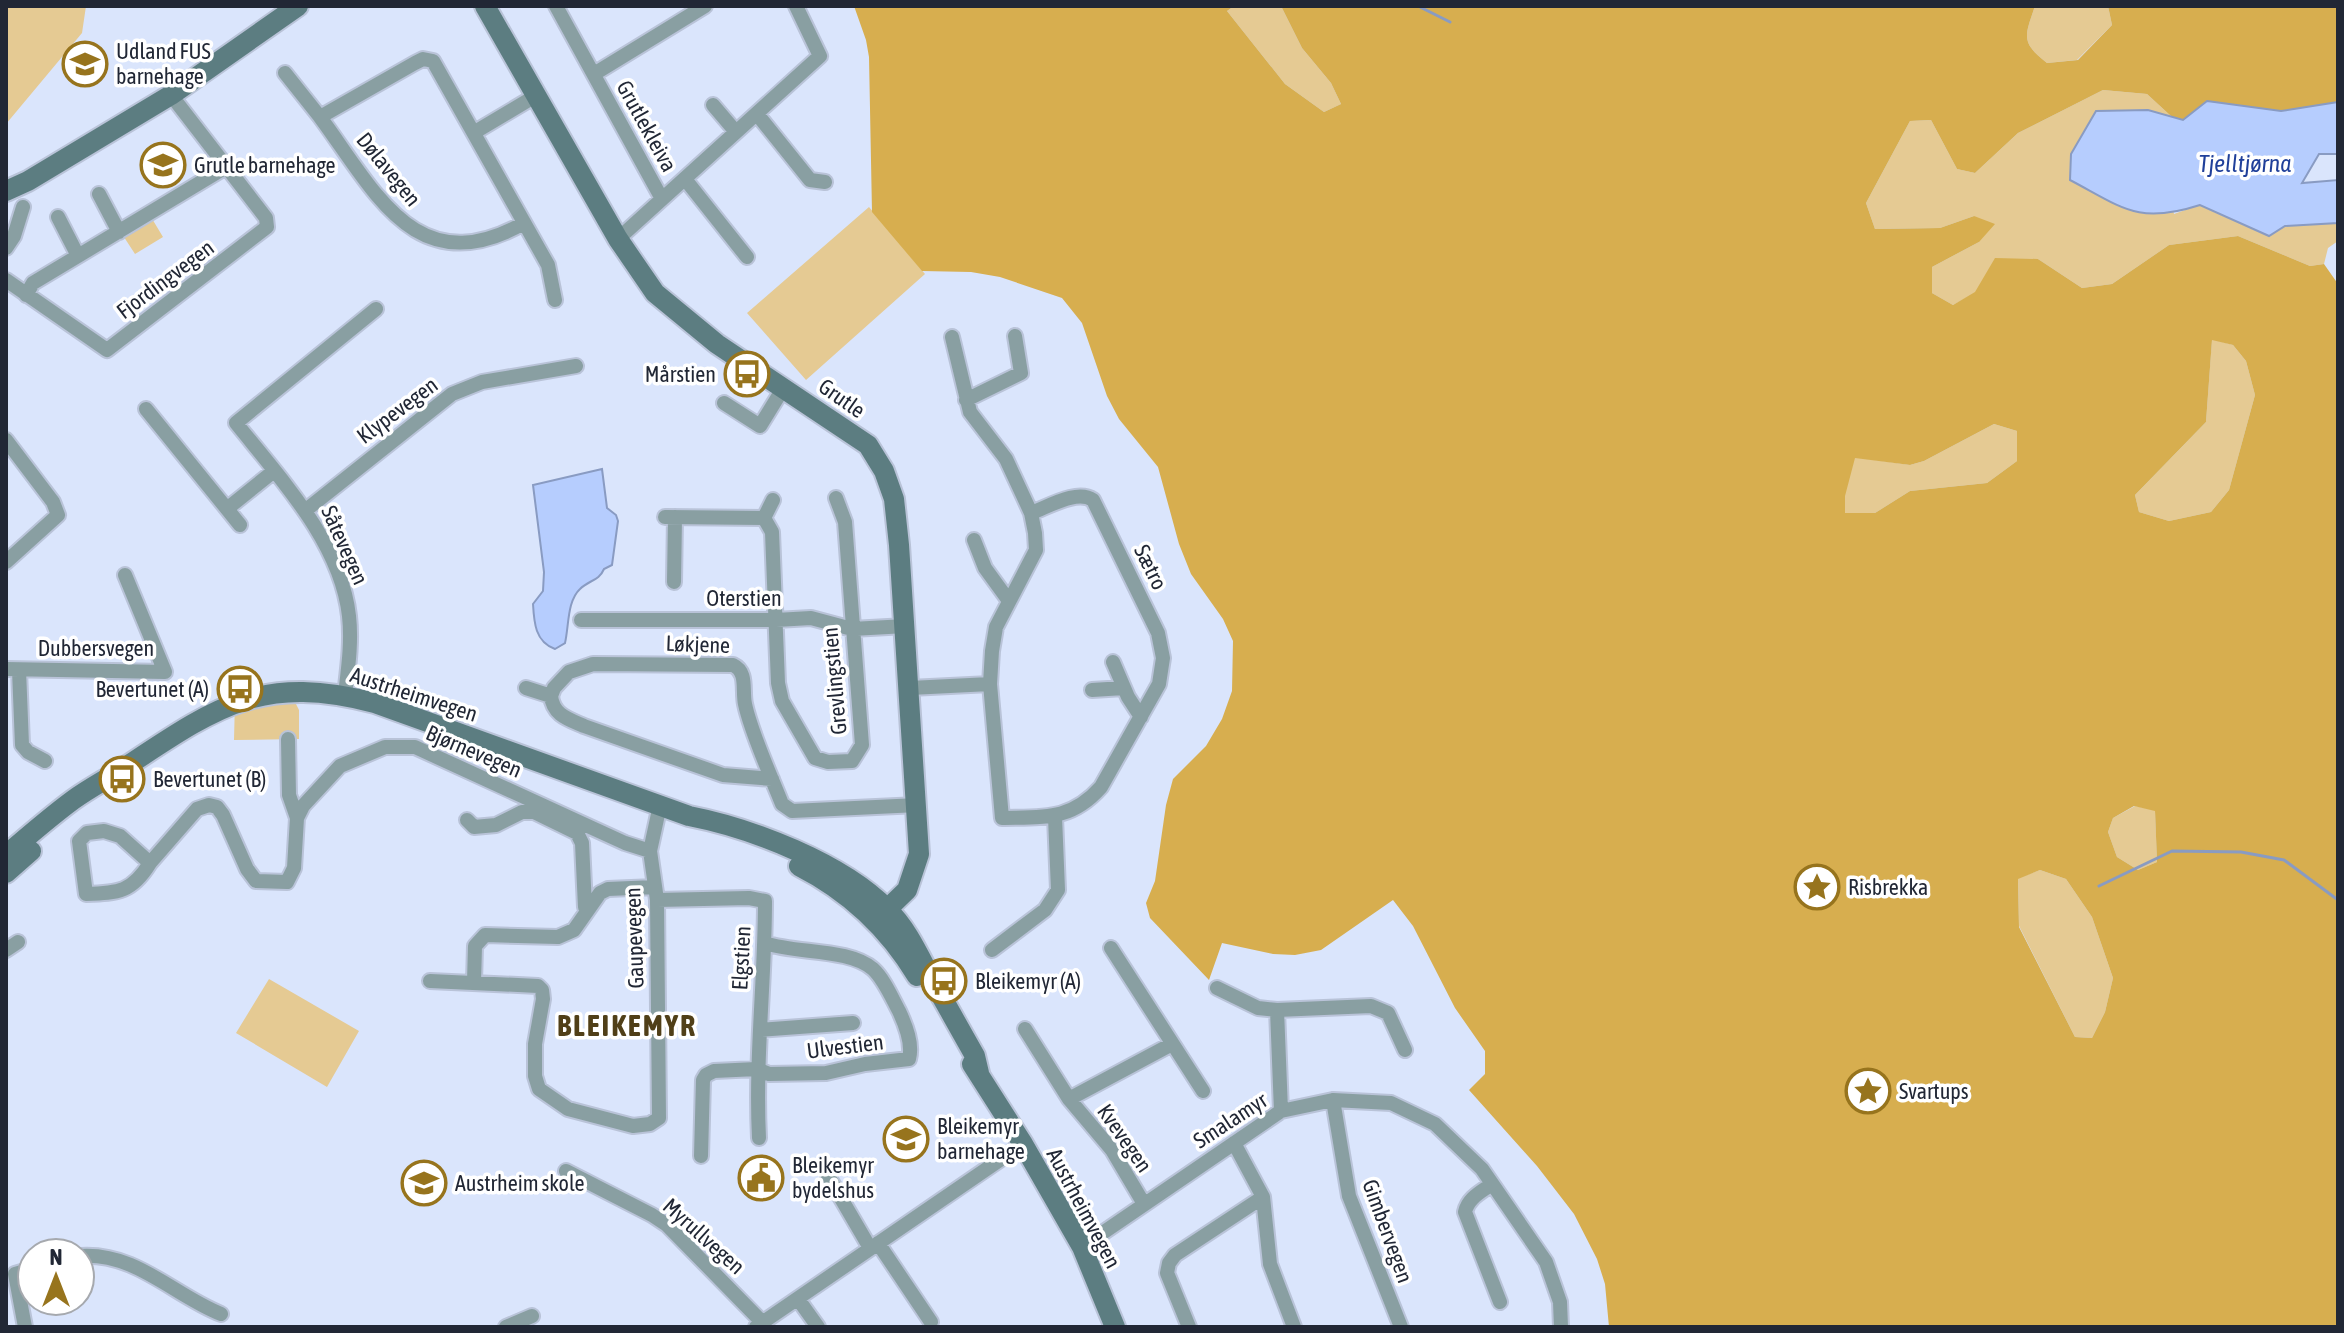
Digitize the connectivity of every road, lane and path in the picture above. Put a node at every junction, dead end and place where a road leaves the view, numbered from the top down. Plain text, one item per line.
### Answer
1 (298, 6) edge
2 (485, 6) edge
3 (556, 6) edge
4 (705, 6) edge
5 (796, 6) edge
6 (285, 73) dead end
7 (594, 74) junction
8 (171, 95) junction
9 (537, 95) junction
10 (713, 105) dead end
11 (757, 114) junction
12 (320, 117) junction
13 (475, 132) junction
14 (736, 132) junction
15 (226, 167) junction
16 (685, 179) junction
17 (825, 182) dead end
18 (6, 191) edge
19 (99, 194) dead end
20 (662, 199) junction
21 (23, 207) dead end
22 (58, 217) dead end
23 (524, 223) junction
24 (119, 232) junction
25 (618, 239) junction
26 (6, 248) edge
27 (78, 256) junction
28 (747, 257) dead end
29 (6, 280) edge
30 (26, 295) junction
31 (555, 300) dead end
32 (376, 309) dead end
33 (1015, 336) dead end
34 (952, 337) dead end
35 (576, 366) dead end
36 (784, 387) junction
37 (966, 400) junction
38 (724, 403) dead end
39 (146, 409) dead end
40 (6, 440) edge
41 (274, 471) junction
42 (836, 498) dead end
43 (773, 500) dead end
44 (228, 508) junction
45 (306, 510) junction
46 (1031, 513) junction
47 (764, 518) junction
48 (240, 525) dead end
49 (974, 540) dead end
50 (6, 562) edge
51 (125, 575) dead end
52 (674, 582) dead end
53 (1009, 601) junction
54 (581, 620) dead end
55 (776, 620) junction
56 (906, 626) junction
57 (852, 629) junction
58 (1113, 662) dead end
59 (13, 670) edge
60 (990, 684) junction
61 (526, 688) dead end
62 (910, 688) junction
63 (1124, 688) junction
64 (1092, 690) dead end
65 (345, 695) junction
66 (551, 696) junction
67 (1141, 717) junction
68 (288, 739) dead end
69 (45, 761) dead end
70 (772, 779) junction
71 (660, 805) junction
72 (918, 805) junction
73 (1055, 817) junction
74 (297, 818) junction
75 (467, 820) dead end
76 (14, 847) edge
77 (650, 851) junction
78 (150, 863) junction
79 (6, 873) edge
80 (656, 894) junction
81 (588, 910) junction
82 (881, 915) junction
83 (765, 943) junction
84 (1111, 948) dead end
85 (992, 950) dead end
86 (430, 981) dead end
87 (474, 982) junction
88 (1217, 988) dead end
89 (1277, 1010) junction
90 (853, 1023) dead end
91 (1025, 1029) dead end
92 (760, 1030) junction
93 (1172, 1044) junction
94 (1405, 1050) dead end
95 (757, 1069) junction
96 (1203, 1091) dead end
97 (1069, 1099) junction
98 (1333, 1100) junction
99 (1281, 1111) junction
100 (759, 1138) dead end
101 (1234, 1143) junction
102 (1023, 1144) junction
103 (701, 1156) dead end
104 (566, 1171) dead end
105 (828, 1176) dead end
106 (1492, 1184) junction
107 (1263, 1197) junction
108 (1144, 1204) junction
109 (874, 1246) junction
110 (1082, 1247) junction
111 (96, 1257) edge
112 (11, 1272) edge
113 (798, 1299) junction
114 (1500, 1302) dead end
115 (221, 1314) dead end
116 (532, 1316) dead end
117 (1561, 1321) edge
118 (931, 1322) dead end
119 (759, 1324) edge
120 (25, 1327) edge
121 (506, 1327) edge
122 (818, 1327) edge
123 (1115, 1327) edge
124 (1189, 1327) edge
125 (1294, 1327) edge
126 (1401, 1327) edge

1 - 8 main road
2 - 9 main road, Grutle
3 - 7 street, Grutlekleiva
4 - 7 street, Grutlekleiva
5 - 11 street
6 - 12 street, Dølavegen
7 - 20 street, Grutlekleiva
8 - 15 street, Fjordingvegen
8 - 18 main road
9 - 13 street
9 - 25 main road, Grutle
10 - 14 street
11 - 14 street
11 - 17 street
12 - 13 street
12 - 23 street, Dølavegen
13 - 23 street
14 - 16 street
15 - 24 street
15 - 30 street, Fjordingvegen
16 - 20 street
16 - 28 street
19 - 24 street
20 - 25 street
21 - 26 street
22 - 27 street
23 - 31 street
24 - 27 street
25 - 36 main road, Grutle
27 - 30 street
29 - 30 street, Fjordingvegen
32 - 41 street, Såtevegen
33 - 37 street
34 - 37 street, Sætro
35 - 45 street, Klypevegen
36 - 38 street
36 - 56 main road, Grutle
37 - 46 street, Sætro
39 - 44 street
40 - 50 street
41 - 44 street
41 - 45 street, Såtevegen
42 - 57 street, Grevlingstien
43 - 47 street
44 - 48 street
45 - 65 street, Såtevegen
46 - 53 street, Sætro
46 - 67 street, Sætro
47 - 52 street
47 - 55 street, Grevlingstien
49 - 53 street
51 - 59 street, Dubbersvegen
53 - 60 street, Sætro
54 - 55 street, Oterstien
55 - 57 street, Oterstien
55 - 57 street, Grevlingstien
56 - 57 street, Oterstien
56 - 62 main road, Grutle
58 - 63 street
59 - 69 street, Dubbersvegen
60 - 62 street
60 - 73 street, Sætro
61 - 66 street
62 - 72 main road, Grutle
63 - 64 street
63 - 67 street
65 - 71 main road, Austrheimvegen
65 - 76 main road, Austrheimvegen
66 - 70 street
66 - 70 street, Løkjene
67 - 73 street, Sætro
68 - 74 street
70 - 72 street, Løkjene
71 - 77 street, Gaupevegen
71 - 82 main road, Austrheimvegen
72 - 82 main road, Grutle
73 - 85 street
74 - 77 street, Bjørnevegen
74 - 78 street
75 - 81 street
76 - 79 main road, Austrheimvegen
77 - 80 street, Gaupevegen
78 - 78 street
80 - 81 street
80 - 83 street, Elgstien
80 - 87 street, Gaupevegen
81 - 87 street
82 - 102 main road, Austrheimvegen
83 - 92 street, Elgstien
83 - 95 street, Ulvestien
84 - 93 street
86 - 87 street
88 - 89 street
89 - 94 street
89 - 99 street
90 - 92 street
91 - 97 street, Kvevegen
92 - 95 street, Elgstien
93 - 96 street
93 - 97 street, Kvevegen
95 - 100 street, Elgstien
95 - 103 street, Ulvestien
97 - 108 street, Kvevegen
98 - 99 street, Smalamyr
98 - 106 street, Smalamyr
98 - 126 street, Gimbervegen
99 - 101 street, Smalamyr
101 - 107 street
101 - 108 street, Smalamyr
102 - 109 street, Myrullvegen
102 - 110 main road, Austrheimvegen
104 - 119 street, Myrullvegen
105 - 109 street
106 - 114 street
106 - 117 street, Smalamyr
107 - 124 street
107 - 125 street
108 - 110 street, Smalamyr
109 - 113 street, Myrullvegen
109 - 118 street
110 - 123 main road, Austrheimvegen
111 - 115 street
112 - 120 street
113 - 119 street, Myrullvegen
113 - 122 street
116 - 121 street

